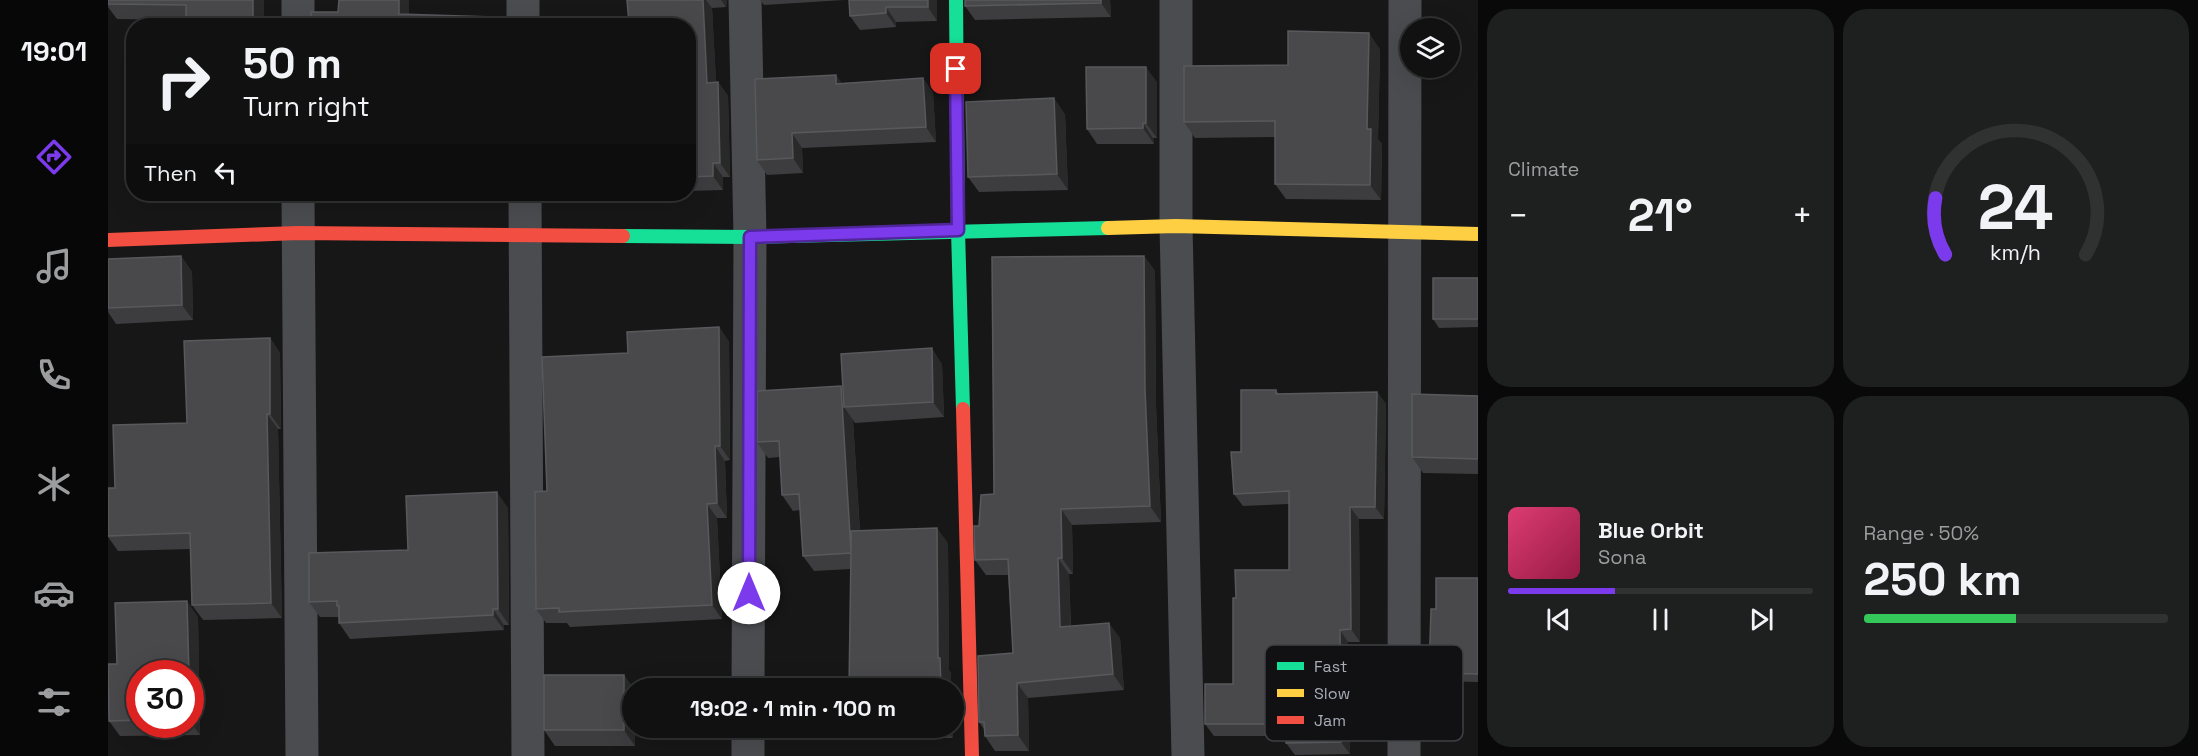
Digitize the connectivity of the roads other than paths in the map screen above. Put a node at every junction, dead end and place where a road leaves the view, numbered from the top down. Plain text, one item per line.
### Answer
1 (298, 0) edge
2 (523, 0) edge
3 (745, 0) edge
4 (956, 0) edge
5 (1176, 0) edge
6 (1405, 0) edge
7 (298, 18) edge
8 (523, 18) edge
9 (298, 201) edge
10 (525, 201) edge
11 (1176, 226) junction
12 (958, 230) junction
13 (1406, 231) junction
14 (298, 233) junction
15 (1478, 234) edge
16 (526, 236) junction
17 (750, 237) junction
18 (108, 240) edge
19 (1404, 645) edge
20 (748, 678) edge
21 (748, 738) edge
22 (1404, 741) edge
23 (302, 756) edge
24 (528, 756) edge
25 (748, 756) edge
26 (972, 756) edge
27 (1188, 756) edge
28 (1404, 756) edge

1 - 7 street
2 - 8 street
3 - 17 street
4 - 12 street
5 - 11 street
6 - 13 street
9 - 14 street
10 - 16 street
11 - 12 street
11 - 13 street
11 - 27 street
12 - 17 street
12 - 26 street
13 - 15 street
13 - 19 street
14 - 16 street
14 - 18 street
14 - 23 street
16 - 17 street
16 - 24 street
17 - 20 street
21 - 25 street
22 - 28 street

